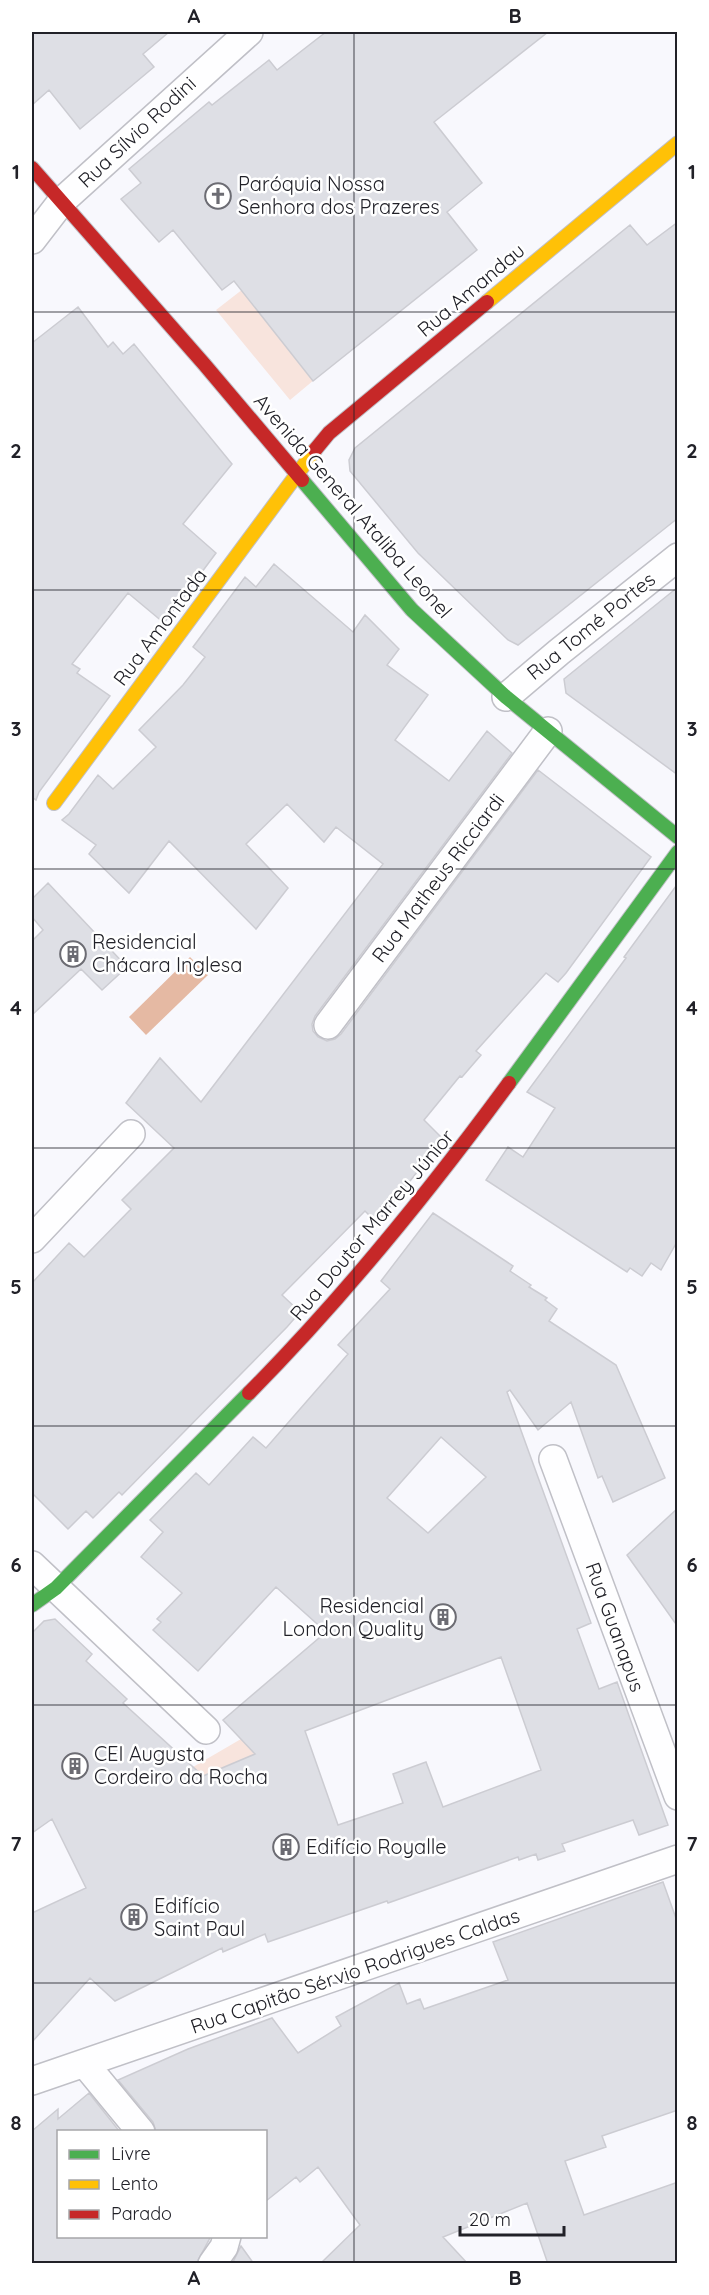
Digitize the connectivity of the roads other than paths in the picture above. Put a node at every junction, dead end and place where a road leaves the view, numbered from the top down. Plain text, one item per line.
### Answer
1 (249, 32) edge
2 (678, 142) edge
3 (32, 168) edge
4 (62, 201) junction
5 (32, 240) edge
6 (296, 473) junction
7 (678, 557) edge
8 (506, 697) junction
9 (548, 731) junction
10 (54, 803) dead end
11 (678, 837) edge
12 (678, 852) edge
13 (328, 1024) dead end
14 (131, 1134) dead end
15 (32, 1239) edge
16 (553, 1459) dead end
17 (32, 1565) edge
18 (56, 1588) junction
19 (32, 1605) edge
20 (206, 1730) dead end
21 (678, 1796) edge
22 (678, 1859) edge
23 (85, 2064) junction
24 (32, 2081) edge
25 (139, 2130) edge
26 (227, 2238) edge
27 (212, 2264) edge

1 - 4 street, Rua Sílvio Rodini
2 - 6 street, Rua Amandau
3 - 4 street, Avenida General Ataliba Leonel
4 - 5 street, Rua Sílvio Rodini
4 - 6 street, Avenida General Ataliba Leonel
6 - 8 street, Avenida General Ataliba Leonel
6 - 10 street, Rua Amontada
7 - 8 street, Rua Tomé Portes
8 - 9 street, Avenida General Ataliba Leonel
9 - 11 street, Avenida General Ataliba Leonel
9 - 13 street, Rua Matheus Ricciardi
12 - 18 street, Rua Doutor Marrey Júnior
14 - 15 street
16 - 21 street, Rua Guanapus
17 - 18 street
18 - 19 street, Rua Doutor Marrey Júnior
18 - 20 street
22 - 23 street, Rua Capitão Sérvio Rodrigues Caldas
23 - 24 street, Rua Capitão Sérvio Rodrigues Caldas
23 - 25 street
26 - 27 street

